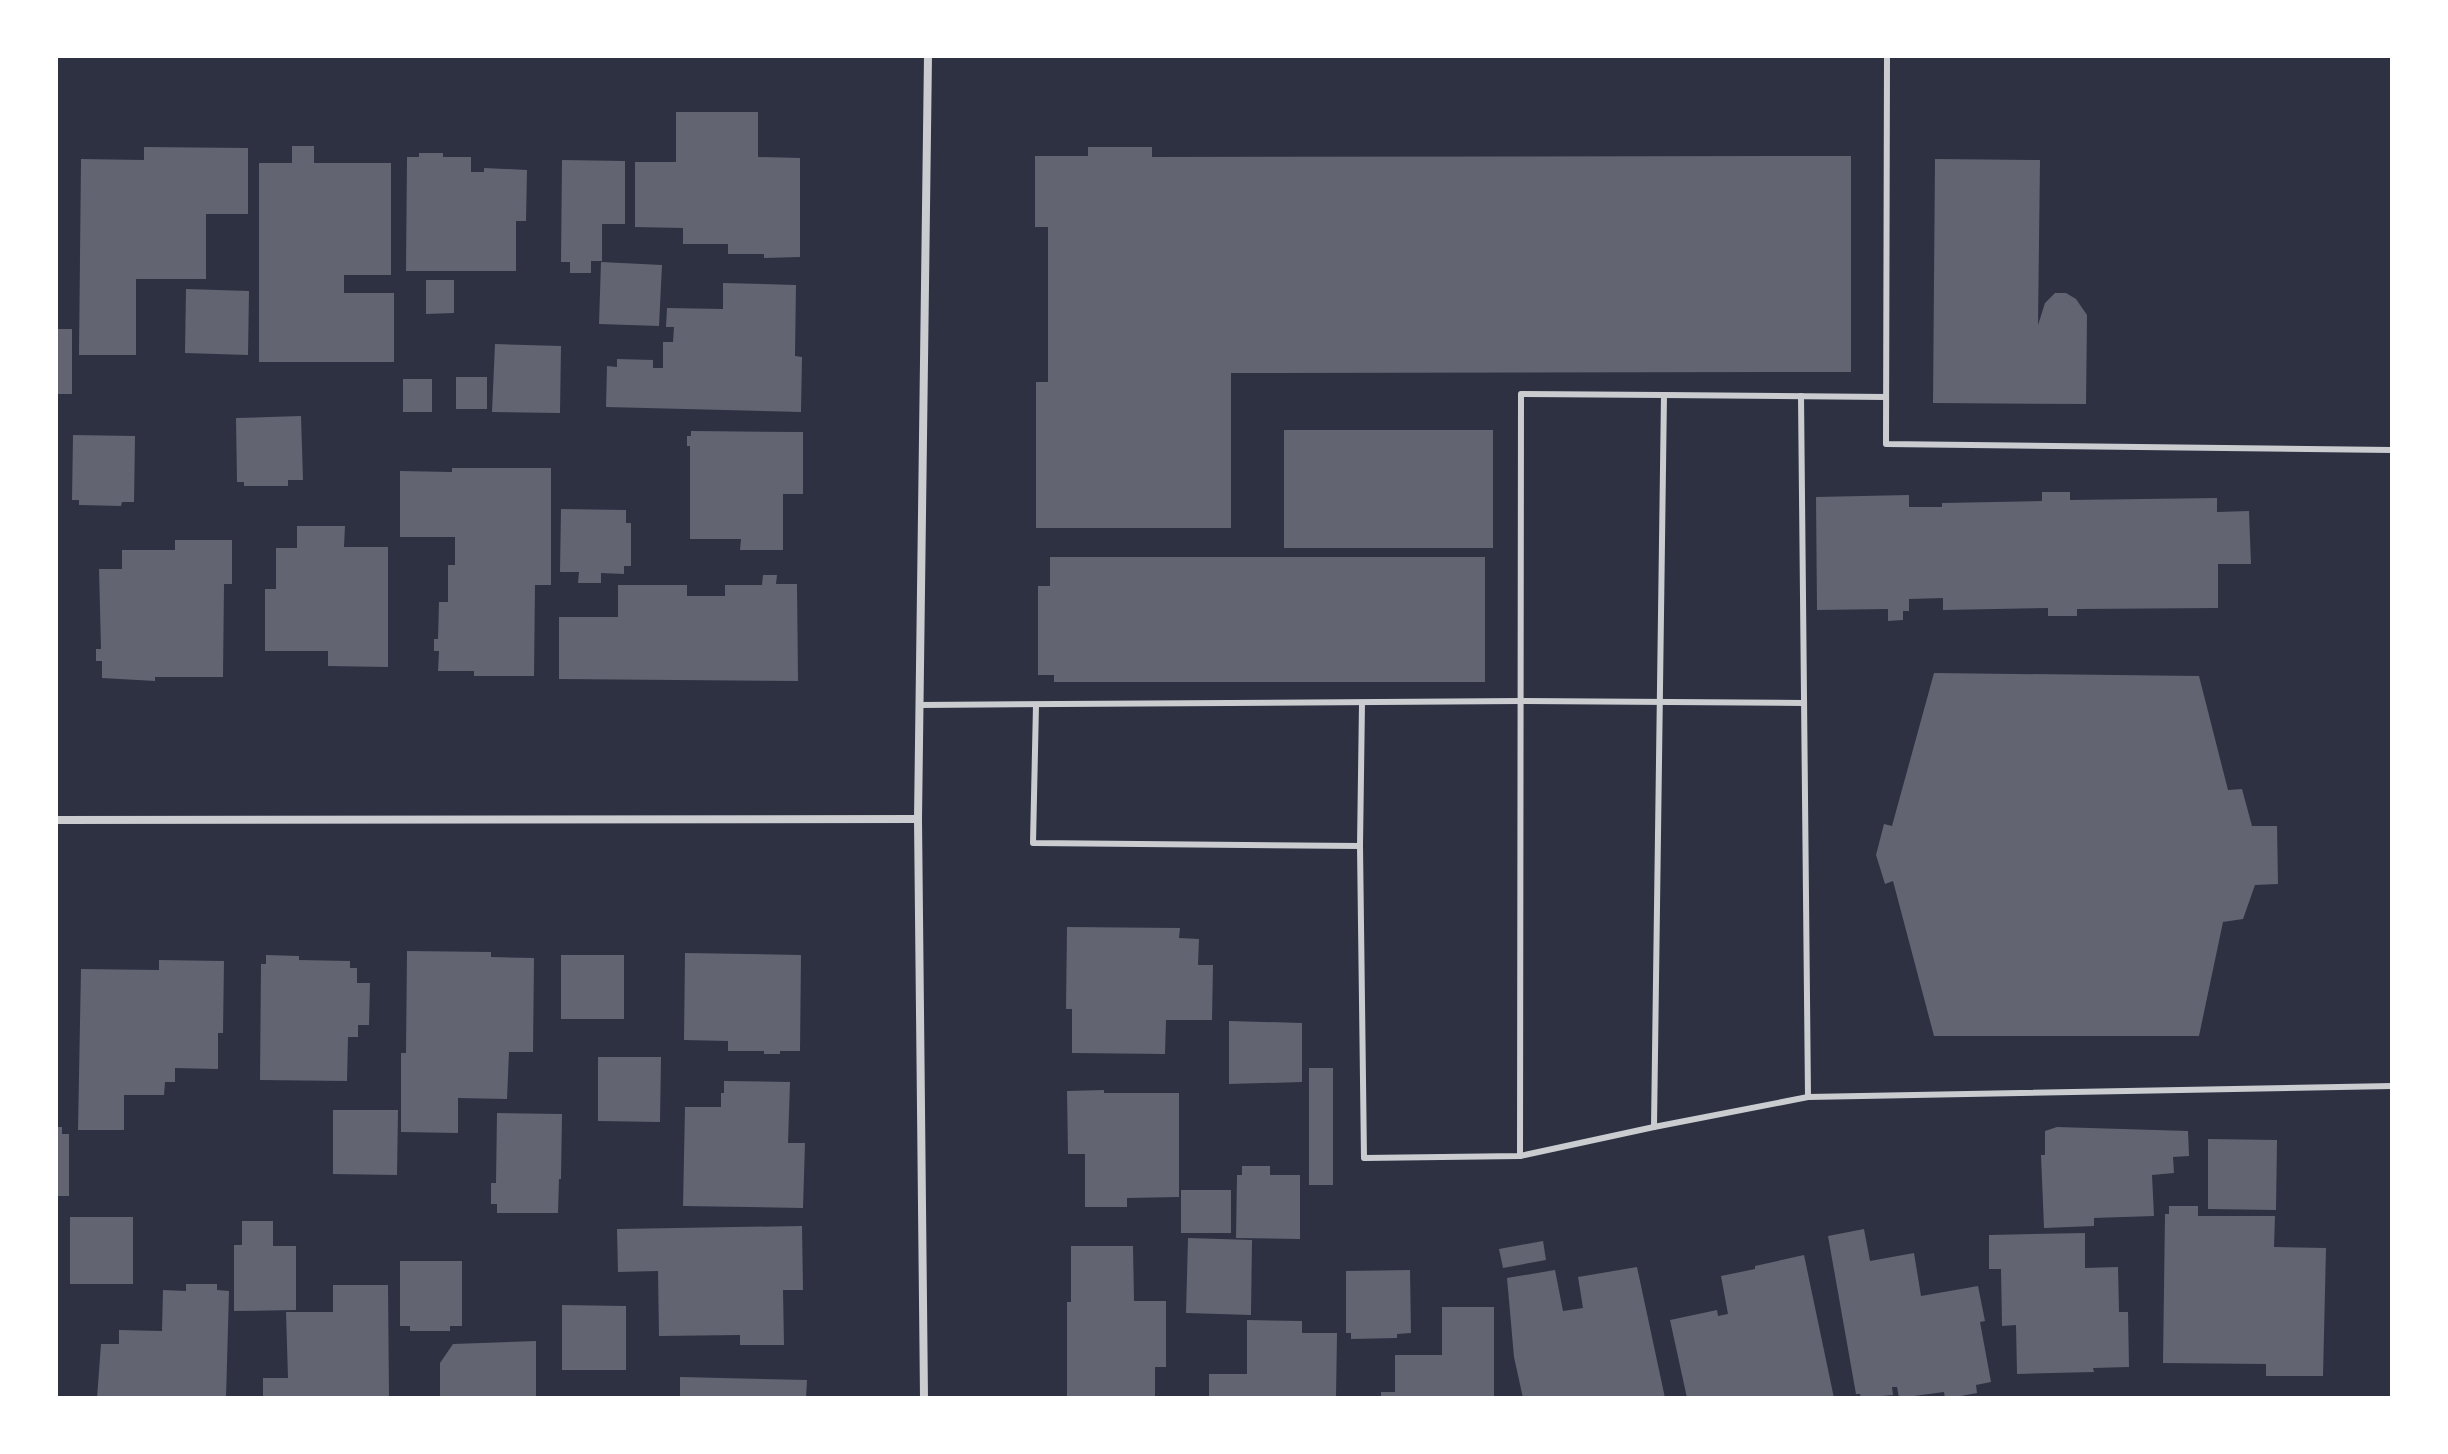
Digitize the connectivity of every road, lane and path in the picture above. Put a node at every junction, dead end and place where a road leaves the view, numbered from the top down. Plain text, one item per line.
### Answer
1 (928, 56) edge
2 (1887, 56) edge
3 (1664, 395) junction
4 (1801, 396) junction
5 (1886, 397) junction
6 (2392, 450) edge
7 (1521, 701) junction
8 (1659, 702) junction
9 (1362, 703) junction
10 (1804, 703) junction
11 (920, 705) junction
12 (1036, 705) junction
13 (918, 819) junction
14 (56, 820) edge
15 (1360, 846) junction
16 (2392, 1086) edge
17 (1808, 1097) junction
18 (1654, 1127) junction
19 (1520, 1156) junction
20 (924, 1398) edge

1 - 11 street
2 - 5 lane
3 - 4 lane
3 - 7 lane
3 - 8 lane
4 - 5 lane
4 - 10 lane
5 - 6 lane
7 - 8 lane
7 - 9 lane
7 - 19 lane
8 - 10 lane
8 - 18 lane
9 - 12 lane
9 - 15 lane
10 - 17 lane
11 - 12 lane
11 - 13 street
12 - 15 lane
13 - 14 street
13 - 20 street
15 - 19 lane
16 - 17 lane
17 - 18 lane
18 - 19 lane

